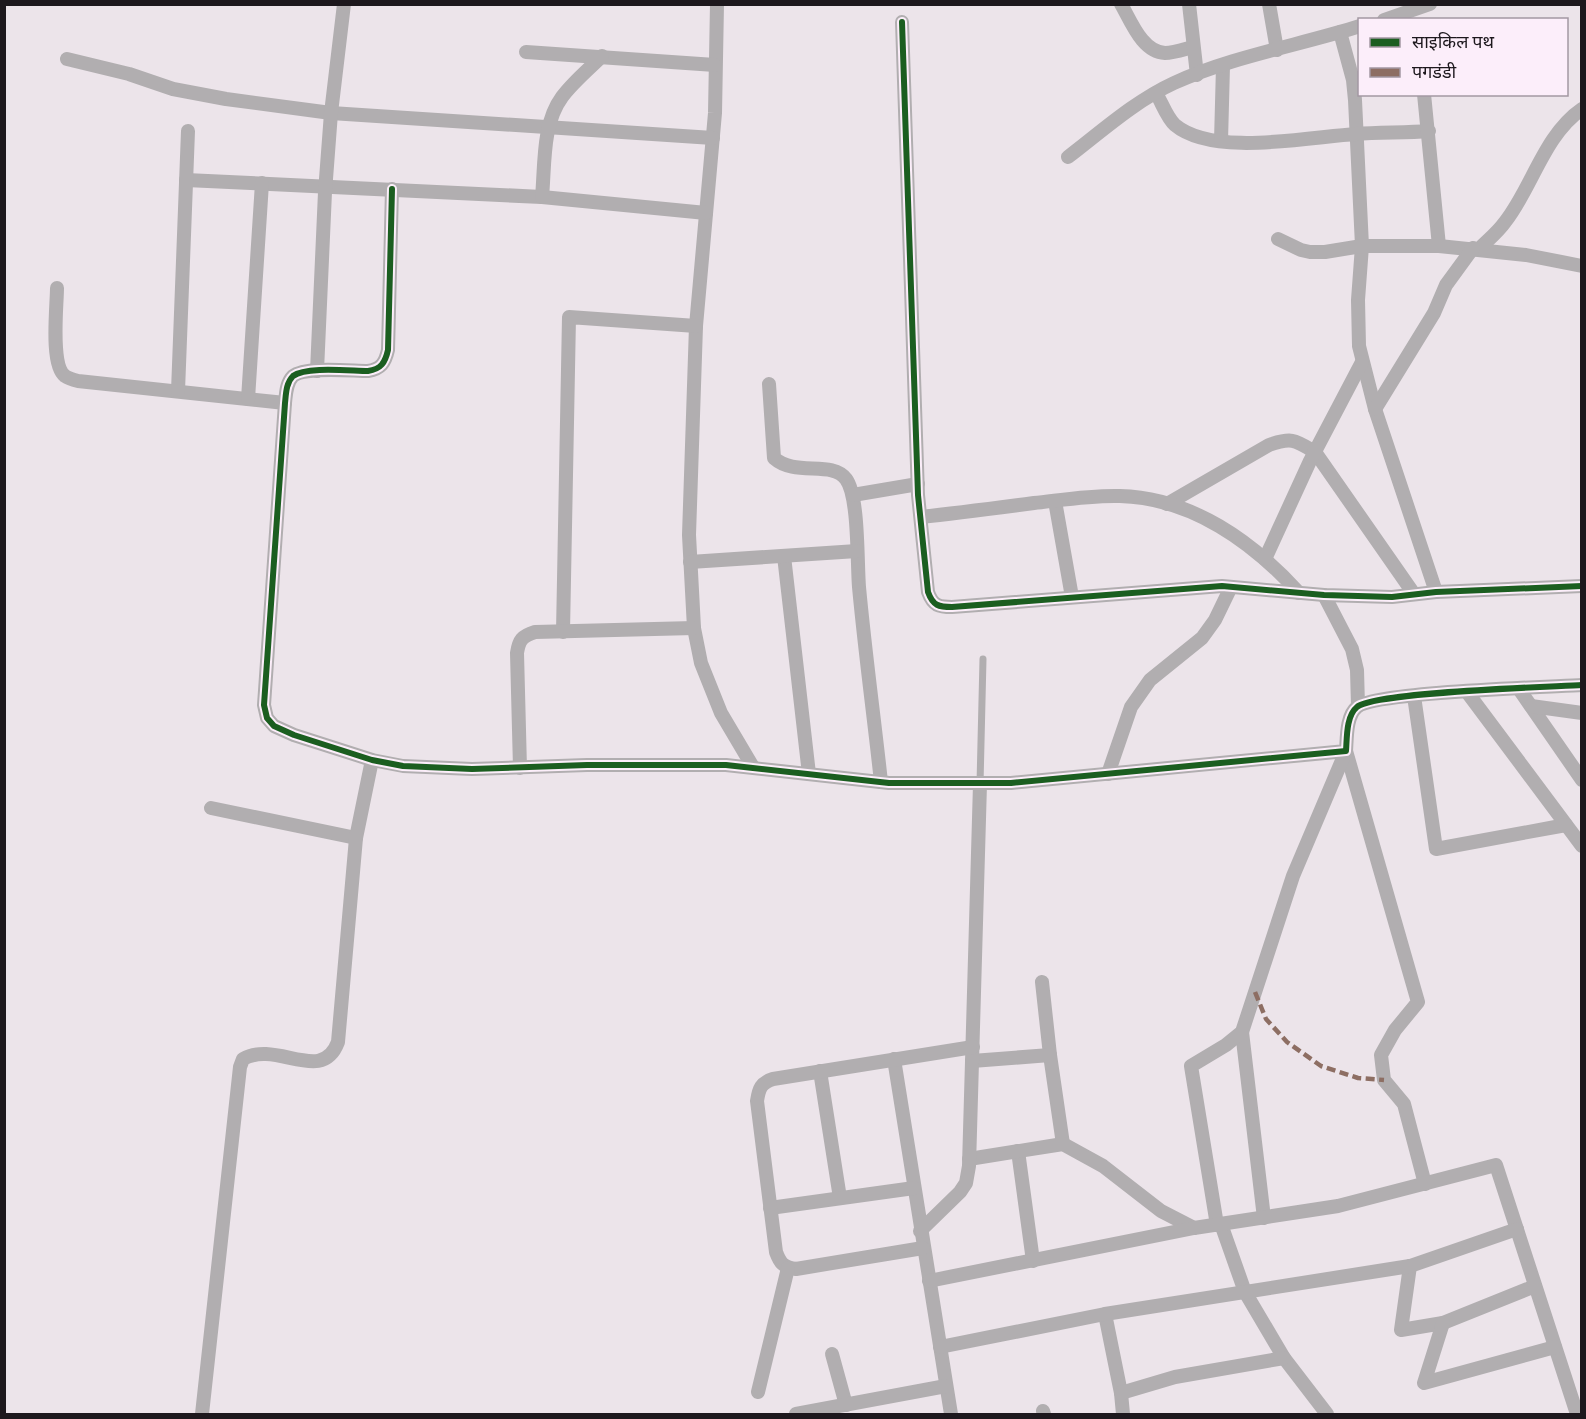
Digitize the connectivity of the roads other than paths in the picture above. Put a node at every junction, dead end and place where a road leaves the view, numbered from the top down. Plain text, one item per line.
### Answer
1 (344, 4) edge
2 (717, 4) edge
3 (1121, 4) edge
4 (1189, 4) edge
5 (1269, 4) edge
6 (1430, 4) edge
7 (1408, 16) edge
8 (902, 22) dead end
9 (1358, 27) edge
10 (1341, 32) junction
11 (1194, 47) junction
12 (1277, 50) junction
13 (526, 52) dead end
14 (602, 56) junction
15 (67, 59) dead end
16 (715, 64) junction
17 (1223, 66) junction
18 (1197, 75) junction
19 (1156, 93) junction
20 (1424, 96) edge
21 (1581, 109) edge
22 (331, 113) junction
23 (549, 127) junction
24 (188, 131) dead end
25 (1429, 131) junction
26 (1357, 134) junction
27 (713, 138) junction
28 (1221, 141) junction
29 (1068, 157) dead end
30 (186, 180) junction
31 (262, 183) junction
32 (325, 186) junction
33 (393, 189) junction
34 (543, 197) junction
35 (706, 213) junction
36 (1278, 239) dead end
37 (1362, 246) junction
38 (1439, 246) junction
39 (1476, 249) junction
40 (1581, 266) edge
41 (57, 288) dead end
42 (696, 326) junction
43 (1362, 362) junction
44 (317, 371) junction
45 (770, 384) dead end
46 (178, 392) junction
47 (248, 399) junction
48 (285, 403) junction
49 (1375, 409) junction
50 (1315, 452) junction
51 (918, 484) junction
52 (853, 495) junction
53 (1055, 501) junction
54 (1167, 504) junction
55 (921, 518) junction
56 (857, 551) junction
57 (784, 556) junction
58 (1265, 559) junction
59 (690, 562) junction
60 (1581, 586) edge
61 (1231, 587) junction
62 (1436, 592) junction
63 (1299, 593) junction
64 (1414, 594) junction
65 (1324, 595) junction
66 (1072, 597) junction
67 (694, 628) junction
68 (563, 632) junction
69 (983, 659) dead end
70 (1581, 685) edge
71 (1519, 689) junction
72 (1467, 692) junction
73 (1414, 696) junction
74 (1358, 706) junction
75 (1531, 706) junction
76 (1581, 713) edge
77 (1346, 751) junction
78 (372, 760) junction
79 (753, 767) junction
80 (520, 768) junction
81 (808, 774) junction
82 (1108, 774) junction
83 (1581, 780) edge
84 (882, 782) junction
85 (980, 784) junction
86 (211, 808) dead end
87 (1566, 825) junction
88 (356, 838) junction
89 (1581, 846) edge
90 (1042, 982) dead end
91 (1242, 1032) junction
92 (973, 1054) junction
93 (1050, 1055) junction
94 (894, 1059) junction
95 (820, 1071) junction
96 (1063, 1144) junction
97 (1018, 1151) junction
98 (969, 1159) junction
99 (1425, 1184) junction
100 (914, 1188) junction
101 (840, 1198) junction
102 (770, 1208) junction
103 (1264, 1218) junction
104 (1219, 1225) junction
105 (1194, 1228) junction
106 (1517, 1229) junction
107 (920, 1231) junction
108 (923, 1248) junction
109 (1033, 1261) junction
110 (1410, 1266) junction
111 (788, 1268) junction
112 (929, 1281) junction
113 (1535, 1286) junction
114 (1245, 1292) junction
115 (1105, 1314) junction
116 (1443, 1323) junction
117 (940, 1347) junction
118 (1555, 1347) junction
119 (832, 1354) dead end
120 (1284, 1358) junction
121 (946, 1386) junction
122 (759, 1392) dead end
123 (1121, 1393) junction
124 (846, 1405) junction
125 (1577, 1405) edge
126 (202, 1414) edge
127 (796, 1414) edge
128 (951, 1414) edge
129 (1123, 1414) edge
130 (1327, 1414) edge

1 - 22 street
2 - 16 street
3 - 11 street
4 - 11 street
5 - 12 street
6 - 7 street
8 - 51 street
9 - 10 street
10 - 12 street
10 - 26 street
11 - 18 street
12 - 17 street
13 - 14 street
14 - 16 street
14 - 23 street
15 - 22 street
16 - 27 street
17 - 18 street
17 - 28 street
18 - 19 street
19 - 28 street
19 - 29 street
20 - 25 street
21 - 39 street
22 - 23 street
22 - 32 street
23 - 27 street
23 - 34 street
24 - 30 street
25 - 26 street
25 - 38 street
26 - 28 street
26 - 37 street
27 - 35 street
30 - 31 street
30 - 46 street
31 - 32 street
31 - 47 street
32 - 33 street
32 - 44 street
33 - 34 street
33 - 44 street
34 - 35 street
35 - 42 street
36 - 37 street
37 - 38 street
37 - 43 street
38 - 39 street
39 - 40 street
39 - 49 street
41 - 46 street
42 - 59 street
42 - 68 street
43 - 49 street
43 - 50 street
44 - 48 street
45 - 52 street
46 - 47 street
47 - 48 street
48 - 78 street
49 - 62 street
50 - 54 street
50 - 58 street
50 - 64 street
51 - 52 street
51 - 55 street
52 - 56 street
53 - 54 street
53 - 55 street
53 - 66 street
54 - 58 street
55 - 66 street
56 - 57 street
56 - 84 street
57 - 59 street
57 - 81 street
58 - 63 street
59 - 67 street
60 - 62 street
61 - 63 street
61 - 66 street
61 - 82 street
62 - 64 street
63 - 65 street
64 - 65 street
65 - 74 street
67 - 68 street
67 - 79 street
68 - 80 street
69 - 85 lane
70 - 71 street
71 - 72 street
71 - 75 street
72 - 73 street
72 - 87 street
73 - 74 street
73 - 87 street
74 - 77 street
75 - 76 street
75 - 83 street
77 - 82 street
77 - 91 street
77 - 99 street
78 - 80 street
78 - 88 street
79 - 80 street
79 - 81 street
81 - 84 street
82 - 85 street
84 - 85 street
85 - 92 street
86 - 88 street
87 - 89 street
88 - 126 street
90 - 93 street
91 - 103 street
91 - 104 street
92 - 93 street
92 - 94 street
92 - 98 street
93 - 96 street
94 - 95 street
94 - 100 street
95 - 101 street
95 - 102 street
96 - 97 street
96 - 105 street
97 - 98 street
97 - 109 street
98 - 107 street
99 - 103 street
99 - 106 street
100 - 101 street
100 - 107 street
101 - 102 street
102 - 111 street
103 - 104 street
104 - 105 street
104 - 114 street
105 - 109 street
106 - 110 street
106 - 113 street
107 - 108 street
108 - 111 street
108 - 112 street
109 - 112 street
110 - 114 street
110 - 116 street
111 - 122 street
112 - 117 street
113 - 116 street
113 - 118 street
114 - 115 street
114 - 120 street
115 - 117 street
115 - 123 street
116 - 118 street
117 - 121 street
118 - 125 street
119 - 124 street
120 - 123 street
120 - 130 street
121 - 124 street
121 - 128 street
123 - 129 street
124 - 127 street

